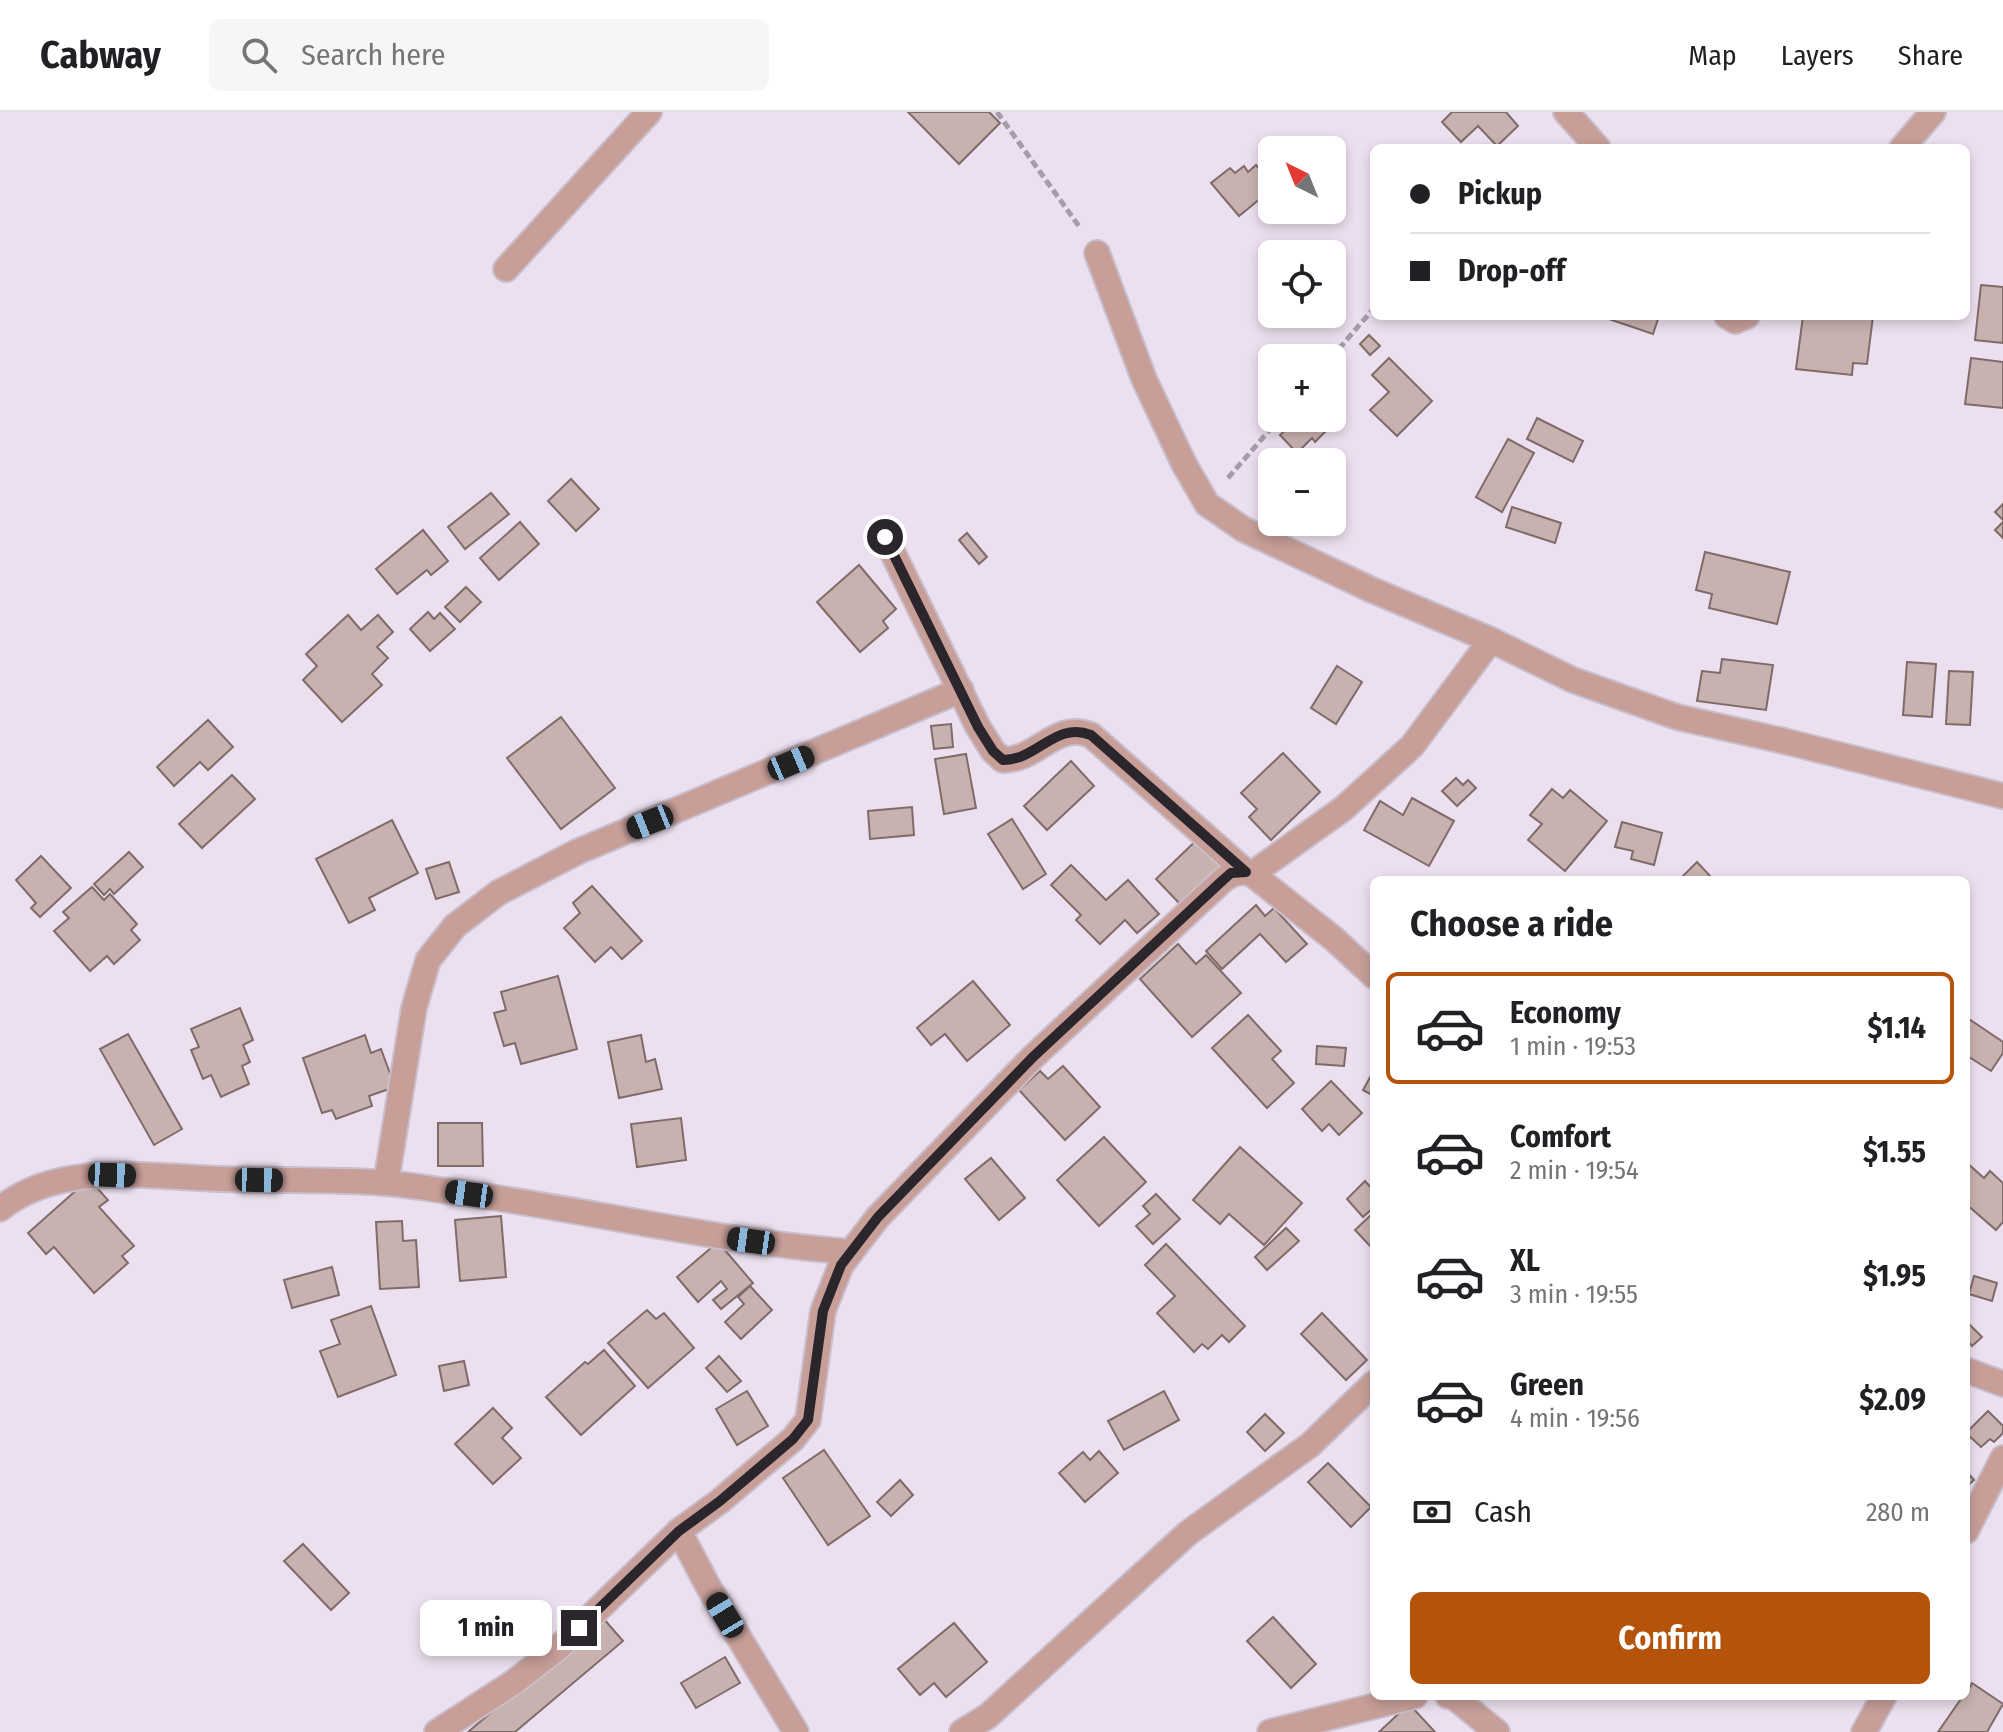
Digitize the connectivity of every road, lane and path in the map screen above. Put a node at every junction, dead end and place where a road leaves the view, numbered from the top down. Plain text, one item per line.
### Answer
1 (649, 112) edge
2 (997, 112) edge
3 (1566, 112) edge
4 (1933, 112) edge
5 (1594, 144) edge
6 (1905, 144) edge
7 (1097, 253) joint
8 (506, 269) dead end
9 (1370, 313) edge
10 (1343, 344) edge
11 (1268, 432) edge
12 (1207, 504) junction
13 (885, 537) dead end
14 (1491, 640) junction
15 (961, 690) junction
16 (2003, 796) edge
17 (1249, 873) junction
18 (1370, 972) edge
19 (386, 1183) junction
20 (0, 1209) edge
21 (851, 1252) junction
22 (1970, 1372) edge
23 (2003, 1384) edge
24 (1370, 1387) edge
25 (2003, 1458) edge
26 (1970, 1523) edge
27 (679, 1531) junction
28 (1399, 1700) edge
29 (1458, 1700) edge
30 (1882, 1700) edge
31 (437, 1732) edge
32 (796, 1732) edge
33 (962, 1732) edge
34 (1270, 1732) edge
35 (1497, 1732) edge
36 (1864, 1732) edge

1 - 8 street
2 - 7 path
3 - 5 street
4 - 6 street
7 - 12 street
9 - 10 path
11 - 12 path
12 - 14 street
13 - 15 street
14 - 16 street
14 - 17 street
15 - 17 street
15 - 19 street
17 - 18 street
17 - 21 street
19 - 20 street
19 - 21 street
21 - 27 street
22 - 23 street
24 - 33 street
25 - 26 street
27 - 31 street
27 - 32 street
28 - 34 street
29 - 35 street
30 - 36 street

